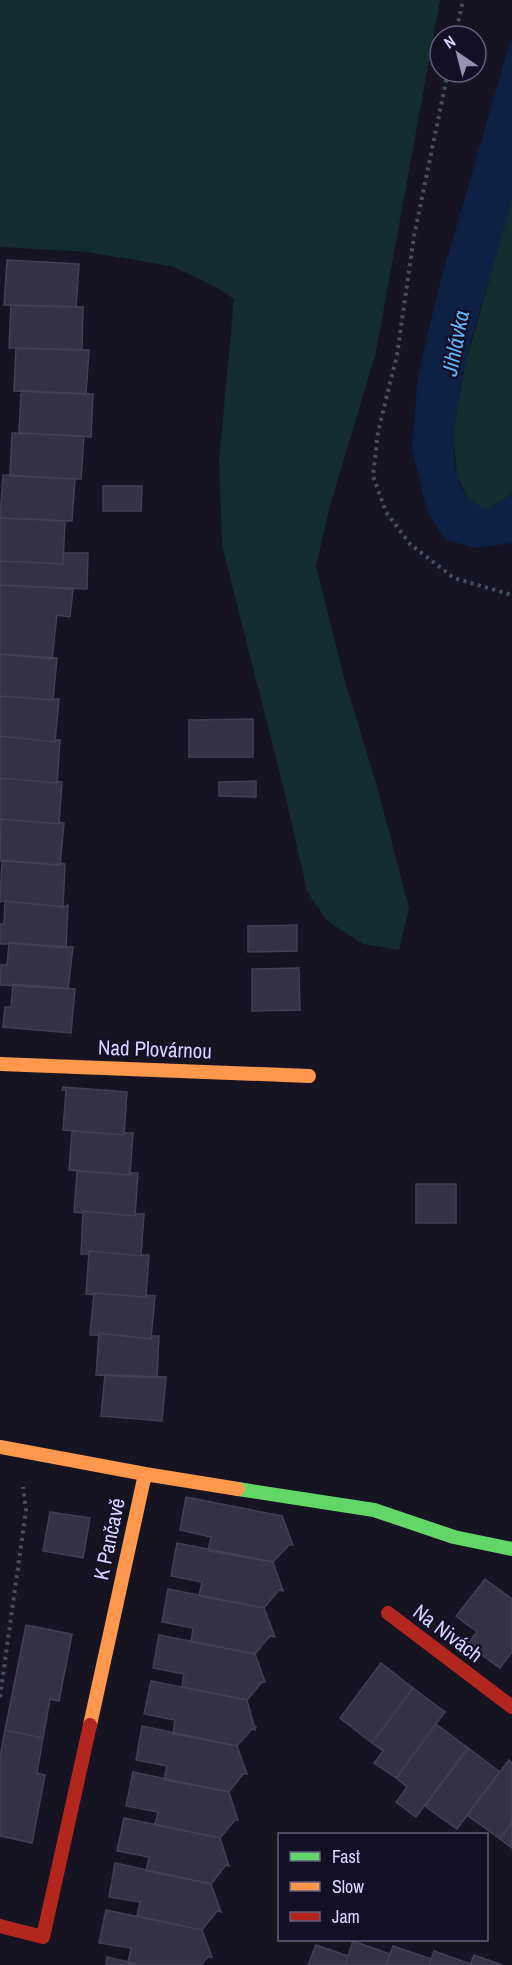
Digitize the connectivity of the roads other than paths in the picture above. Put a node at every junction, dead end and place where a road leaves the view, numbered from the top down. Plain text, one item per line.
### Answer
1 (0, 1065) edge
2 (309, 1076) dead end
3 (6, 1448) edge
4 (145, 1474) junction
5 (512, 1549) edge
6 (388, 1613) dead end
7 (512, 1707) edge
8 (0, 1926) edge

1 - 2 street, Nad Plovárnou
3 - 4 street
4 - 5 street, K Pančavě
4 - 8 street, K Pančavě
6 - 7 street, Na Nivách

